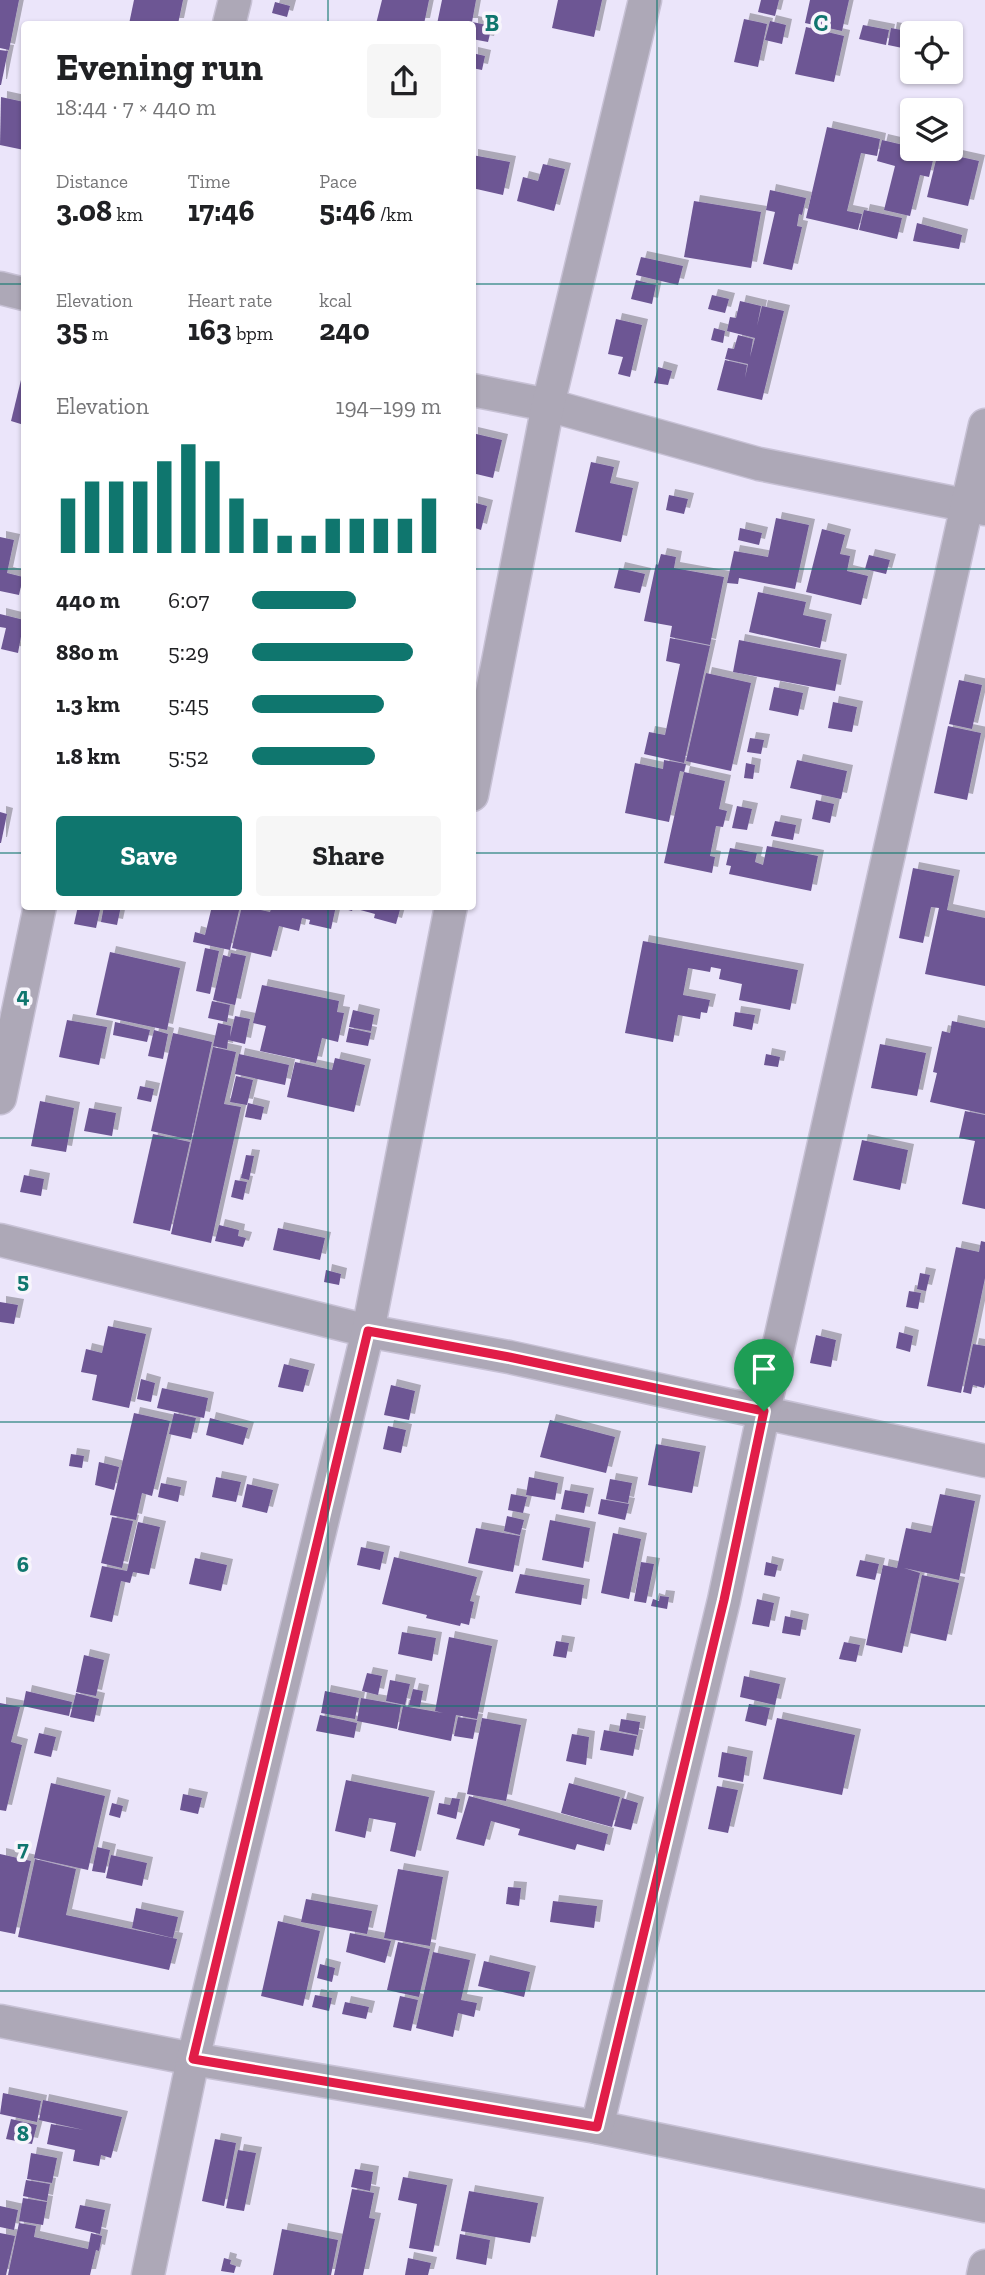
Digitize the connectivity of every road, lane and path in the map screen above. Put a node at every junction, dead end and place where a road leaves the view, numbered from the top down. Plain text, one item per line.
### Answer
1 (235, 0) edge
2 (645, 0) edge
3 (230, 21) edge
4 (0, 288) edge
5 (21, 294) edge
6 (476, 391) edge
7 (548, 405) junction
8 (985, 425) edge
9 (975, 507) edge
10 (476, 774) edge
11 (39, 910) edge
12 (450, 910) edge
13 (0, 1098) edge
14 (0, 1240) edge
15 (368, 1331) junction
16 (764, 1411) junction
17 (985, 1461) edge
18 (0, 2021) edge
19 (193, 2059) junction
20 (597, 2127) junction
21 (985, 2206) edge
22 (985, 2266) edge
23 (148, 2275) edge
24 (983, 2275) edge

1 - 3 street
2 - 7 street
4 - 5 street
6 - 7 street
7 - 9 street
7 - 10 street
8 - 9 street
9 - 16 street
11 - 13 street
12 - 15 street
14 - 15 street
15 - 16 street
15 - 19 street
16 - 17 street
16 - 20 street
18 - 19 street
19 - 20 street
19 - 23 street
20 - 21 street
22 - 24 street

